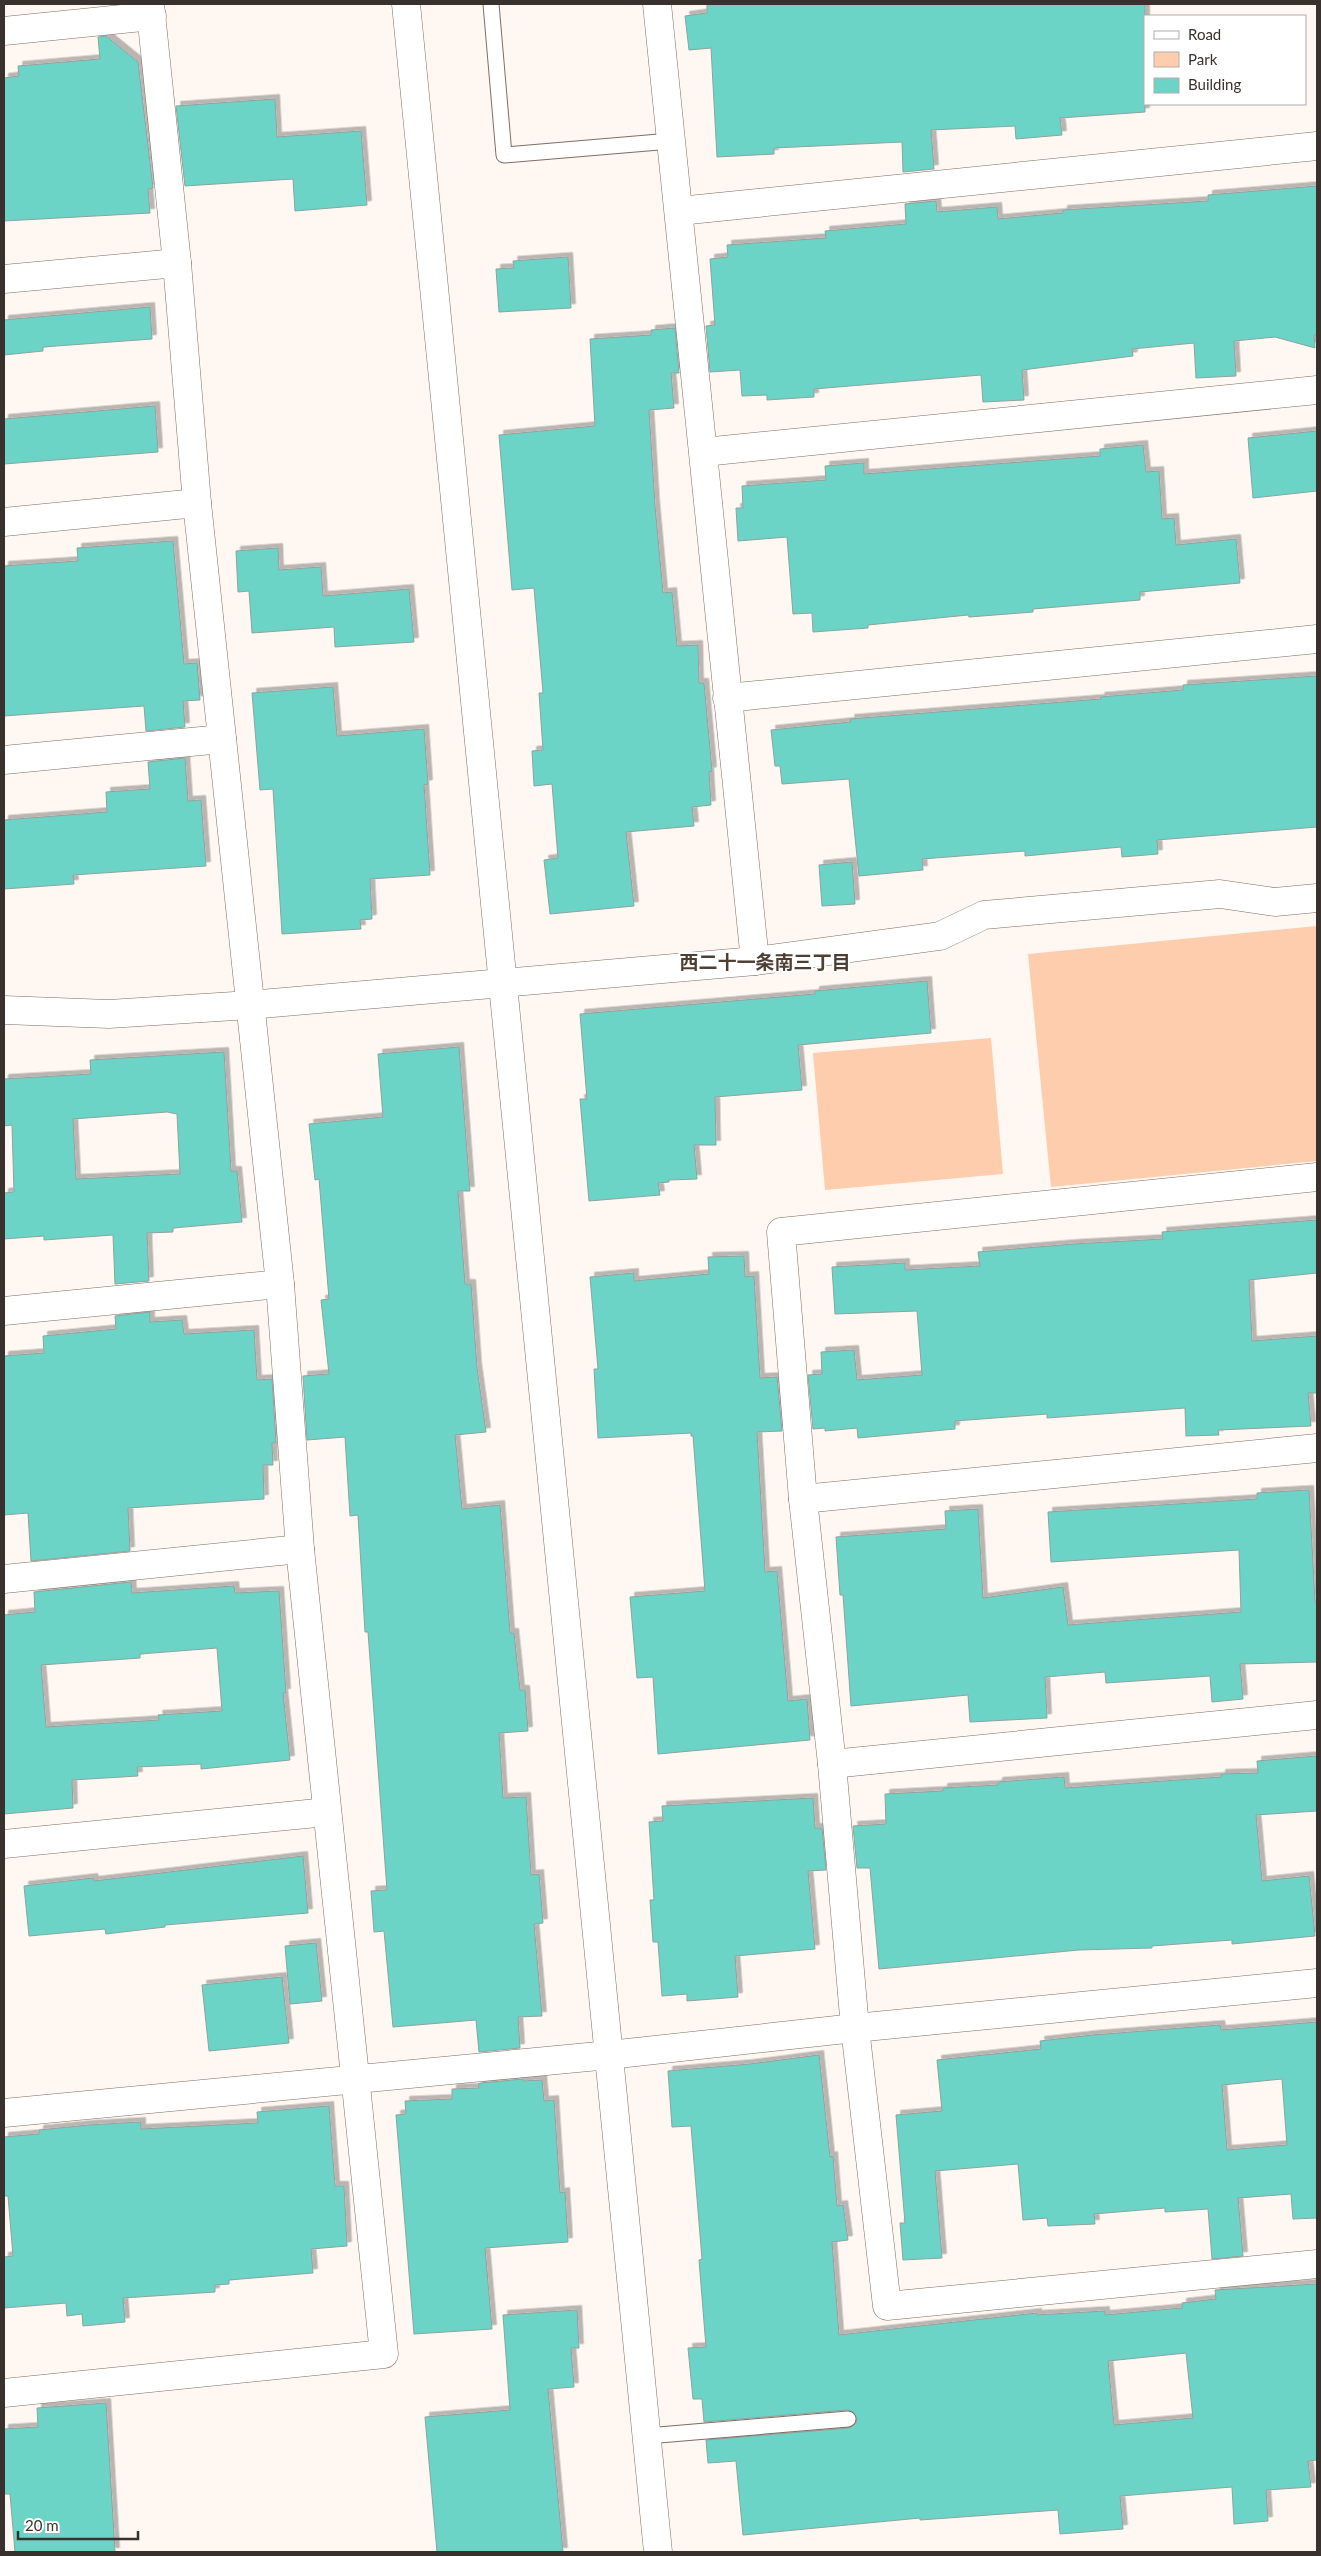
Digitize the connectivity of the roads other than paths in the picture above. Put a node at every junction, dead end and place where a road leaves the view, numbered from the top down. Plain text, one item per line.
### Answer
1 (406, 4) edge
2 (491, 4) edge
3 (657, 4) edge
4 (151, 10) edge
5 (4, 31) edge
6 (671, 141) junction
7 (1317, 146) edge
8 (678, 211) junction
9 (176, 263) junction
10 (4, 279) edge
11 (1317, 390) edge
12 (704, 452) junction
13 (197, 503) junction
14 (4, 522) edge
15 (1317, 640) edge
16 (727, 698) junction
17 (222, 739) junction
18 (4, 760) edge
19 (1317, 898) edge
20 (755, 961) junction
21 (504, 982) junction
22 (250, 1005) junction
23 (4, 1010) edge
24 (1317, 1177) edge
25 (280, 1284) junction
26 (4, 1311) edge
27 (1317, 1448) edge
28 (803, 1499) junction
29 (300, 1549) junction
30 (4, 1579) edge
31 (1317, 1715) edge
32 (832, 1764) junction
33 (327, 1812) junction
34 (4, 1844) edge
35 (1317, 1983) edge
36 (855, 2028) junction
37 (609, 2055) junction
38 (354, 2078) junction
39 (4, 2113) edge
40 (1317, 2264) edge
41 (4, 2393) edge
42 (848, 2419) dead end
43 (647, 2436) junction
44 (658, 2552) edge

1 - 21 street
2 - 6 lane
3 - 6 street
4 - 5 street
4 - 9 street
6 - 8 street
7 - 8 street
8 - 12 street
9 - 10 street
9 - 13 street
11 - 12 street
12 - 16 street
13 - 14 street
13 - 17 street
15 - 16 street
16 - 20 street
17 - 18 street
17 - 22 street
19 - 20 street
20 - 21 street
21 - 22 street
21 - 37 street
22 - 23 street
22 - 25 street
24 - 28 street
25 - 26 street
25 - 29 street
27 - 28 street
28 - 32 street
29 - 30 street
29 - 33 street
31 - 32 street
32 - 36 street
33 - 34 street
33 - 38 street
35 - 36 street
36 - 37 street
36 - 40 street
37 - 38 street
37 - 43 street
38 - 39 street
38 - 41 street
42 - 43 lane
43 - 44 street

